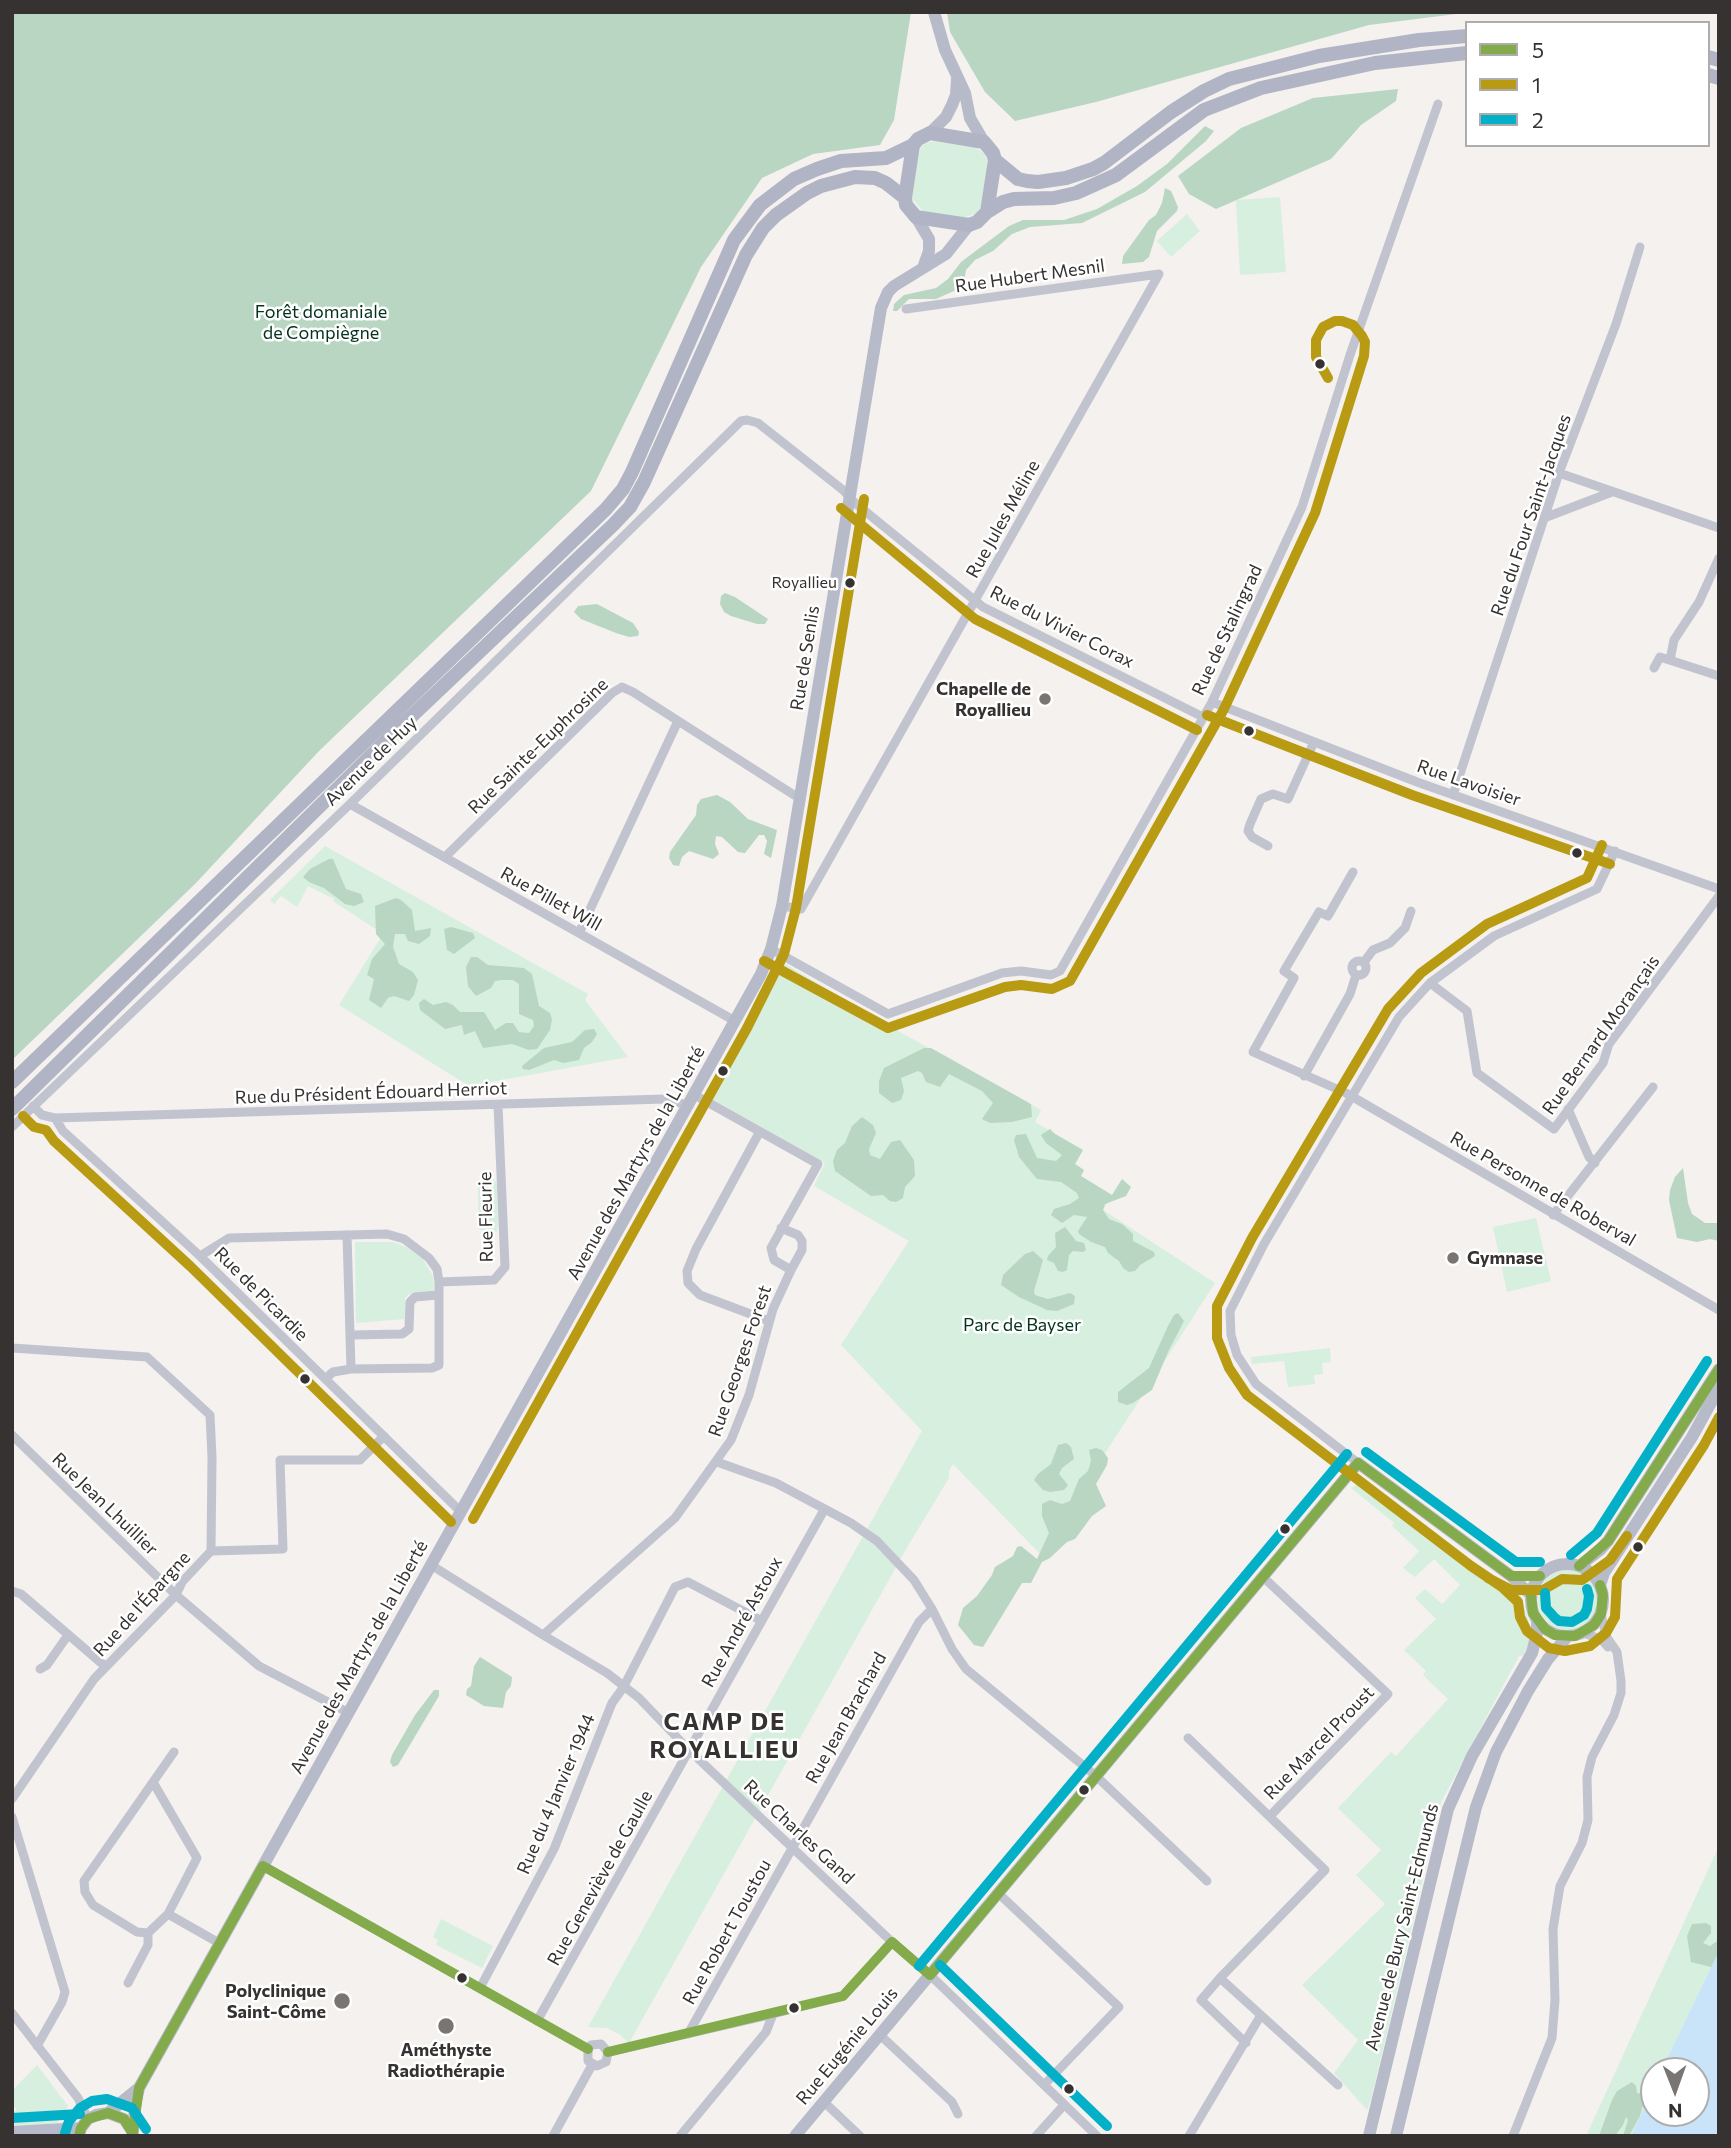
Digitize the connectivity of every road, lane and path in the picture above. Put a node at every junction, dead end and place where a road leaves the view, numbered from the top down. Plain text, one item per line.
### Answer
1 (934, 12) edge
2 (1465, 36) edge
3 (1465, 53) edge
4 (957, 79) junction
5 (1438, 104) dead end
6 (930, 133) junction
7 (984, 142) junction
8 (913, 145) junction
9 (995, 160) junction
10 (905, 198) junction
11 (987, 212) junction
12 (916, 217) junction
13 (969, 225) junction
14 (1640, 247) dead end
15 (924, 265) junction
16 (1159, 274) joint
17 (906, 309) dead end
18 (752, 420) joint
19 (1559, 473) junction
20 (1612, 492) junction
21 (850, 497) junction
22 (1544, 518) junction
23 (1719, 528) edge
24 (1719, 558) edge
25 (976, 601) junction
26 (1671, 660) junction
27 (1654, 668) dead end
28 (1719, 676) edge
29 (1212, 702) junction
30 (1203, 717) junction
31 (678, 721) junction
32 (1314, 742) junction
33 (1453, 794) junction
34 (801, 796) junction
35 (351, 804) junction
36 (1268, 846) dead end
37 (1615, 851) junction
38 (445, 857) junction
39 (1353, 872) dead end
40 (1719, 889) edge
41 (1719, 896) edge
42 (782, 906) junction
43 (1411, 911) dead end
44 (579, 933) junction
45 (771, 949) junction
46 (1430, 983) junction
47 (735, 1021) junction
48 (1304, 1076) junction
49 (12, 1082) edge
50 (1653, 1087) dead end
51 (1351, 1097) junction
52 (691, 1100) junction
53 (498, 1105) junction
54 (33, 1106) junction
55 (12, 1108) edge
56 (1568, 1109) junction
57 (55, 1118) junction
58 (12, 1127) edge
59 (759, 1133) junction
60 (1595, 1163) junction
61 (1553, 1215) junction
62 (781, 1228) junction
63 (347, 1235) junction
64 (200, 1256) junction
65 (791, 1270) junction
66 (439, 1282) junction
67 (439, 1295) junction
68 (1719, 1310) edge
69 (769, 1321) junction
70 (351, 1335) junction
71 (12, 1348) edge
72 (352, 1369) junction
73 (1719, 1369) edge
74 (325, 1379) junction
75 (1719, 1388) edge
76 (12, 1435) edge
77 (384, 1436) junction
78 (717, 1462) junction
79 (1358, 1463) junction
80 (824, 1510) junction
81 (461, 1512) junction
82 (211, 1551) junction
83 (431, 1565) junction
84 (1579, 1566) junction
85 (1511, 1576) junction
86 (1540, 1576) junction
87 (1263, 1577) junction
88 (1600, 1585) junction
89 (12, 1591) edge
90 (176, 1595) junction
91 (1531, 1595) junction
92 (932, 1609) junction
93 (1601, 1614) junction
94 (760, 1620) junction
95 (1537, 1621) junction
96 (1584, 1633) junction
97 (68, 1635) junction
98 (544, 1635) junction
99 (1567, 1636) junction
100 (1618, 1659) junction
101 (106, 1667) junction
102 (40, 1669) dead end
103 (623, 1688) junction
104 (349, 1713) junction
105 (1188, 1738) dead end
106 (689, 1750) junction
107 (174, 1752) dead end
108 (1096, 1776) junction
109 (153, 1782) junction
110 (12, 1799) edge
111 (1269, 1816) junction
112 (12, 1817) edge
113 (793, 1846) junction
114 (263, 1866) junction
115 (1207, 1881) dead end
116 (998, 1893) junction
117 (168, 1914) junction
118 (148, 1933) junction
119 (892, 1942) junction
120 (219, 1943) junction
121 (930, 1975) junction
122 (1220, 1978) junction
123 (128, 1983) dead end
124 (480, 1989) junction
125 (12, 2013) edge
126 (773, 2014) junction
127 (1261, 2015) junction
128 (537, 2021) junction
129 (688, 2034) junction
130 (880, 2035) junction
131 (1246, 2043) junction
132 (37, 2046) junction
133 (587, 2049) junction
134 (608, 2052) junction
135 (592, 2065) junction
136 (1044, 2085) junction
137 (1338, 2085) dead end
138 (139, 2088) junction
139 (823, 2101) junction
140 (1065, 2105) junction
141 (108, 2113) junction
142 (958, 2114) dead end
143 (83, 2128) edge
144 (12, 2132) edge
145 (134, 2134) edge
146 (553, 2136) edge
147 (680, 2136) edge
148 (794, 2136) edge
149 (860, 2136) edge
150 (1035, 2136) edge
151 (1097, 2136) edge
152 (1189, 2136) edge
153 (1369, 2136) edge
154 (1396, 2136) edge
155 (1513, 2136) edge

1 - 4 street
2 - 9 main road
3 - 11 main road
4 - 6 street
4 - 7 street
5 - 29 street, Rue de Stalingrad
6 - 7 main road
6 - 8 main road
7 - 9 main road
8 - 10 main road
8 - 49 main road
9 - 11 main road
10 - 12 main road
10 - 55 main road
11 - 13 main road
12 - 13 main road
12 - 15 street
13 - 15 street, Rue de Senlis
14 - 19 street, Rue du Four Saint-Jacques
15 - 21 street, Rue de Senlis
16 - 17 street, Rue Hubert Mesnil
16 - 25 street, Rue Jules Méline
18 - 21 street, Rue du Vivier Corax
18 - 35 street, Avenue de Huy
19 - 20 street
19 - 22 street, Rue du Four Saint-Jacques
20 - 22 street
20 - 23 street
21 - 25 street, Rue du Vivier Corax
21 - 34 street, Rue de Senlis
22 - 33 street, Rue du Four Saint-Jacques
24 - 26 street
25 - 30 street, Rue du Vivier Corax
25 - 42 street, Rue Jules Méline
26 - 27 street
26 - 28 street
29 - 30 street, Rue de Stalingrad
29 - 32 street, Rue Lavoisier
30 - 45 street, Rue de Stalingrad
31 - 34 street, Rue Sainte-Euphrosine
31 - 38 street, Rue Sainte-Euphrosine
31 - 44 street
32 - 33 street, Rue Lavoisier
32 - 36 street
33 - 37 street, Rue Lavoisier
34 - 42 street, Rue de Senlis
35 - 38 street, Rue Pillet Will
35 - 54 street, Avenue de Huy
37 - 40 street, Rue Lavoisier
37 - 46 street
38 - 44 street, Rue Pillet Will
39 - 48 street, Rue Personne de Roberval
41 - 56 street, Rue Bernard Morançais
42 - 45 street, Rue de Senlis
43 - 48 street
44 - 47 street, Rue Pillet Will
45 - 47 street, Avenue des Martyrs de la Liberté
46 - 51 street
46 - 56 street, Rue Bernard Morançais
47 - 52 street, Avenue des Martyrs de la Liberté
48 - 51 street, Rue Personne de Roberval
50 - 60 street
51 - 61 street, Rue Personne de Roberval
51 - 79 street
52 - 53 street, Rue du Président Édouard Herriot
52 - 59 street, Rue Georges Forest
52 - 81 street, Avenue des Martyrs de la Liberté
53 - 57 street, Rue du Président Édouard Herriot
53 - 66 street, Rue Fleurie
54 - 57 street, Rue de Picardie
54 - 58 street, Avenue de Huy
56 - 60 street
57 - 64 street, Rue de Picardie
59 - 62 street, Rue Georges Forest
59 - 69 street
60 - 61 street
61 - 68 street, Rue Personne de Roberval
62 - 65 street, Rue Georges Forest
62 - 65 street, Rue Georges Forest
63 - 64 street
63 - 66 street
63 - 70 street
64 - 74 street, Rue de Picardie
65 - 69 street, Rue Georges Forest
66 - 67 street
67 - 70 street
67 - 72 street
69 - 78 street, Rue Georges Forest
70 - 72 street
71 - 82 street, Rue de l'Épargne
72 - 74 street
73 - 84 street
74 - 77 street, Rue de Picardie
75 - 88 street
76 - 90 street, Rue Jean Lhuillier
77 - 81 street, Rue de Picardie
77 - 82 street
78 - 80 street
78 - 98 street, Rue Georges Forest
79 - 85 street
79 - 87 street, Rue Eugénie Louis
80 - 92 street
80 - 94 street, Rue André Astoux
81 - 83 street, Avenue des Martyrs de la Liberté
82 - 90 street, Rue de l'Épargne
83 - 98 street, Rue Charles Gand
83 - 104 street, Avenue des Martyrs de la Liberté
84 - 86 street
84 - 88 street
85 - 86 street
85 - 91 street
86 - 91 street
87 - 108 street, Rue Eugénie Louis
87 - 111 street, Rue Marcel Proust
88 - 93 street
89 - 97 street
90 - 101 street, Rue de l'Épargne
90 - 104 street, Rue Jean Lhuillier
91 - 95 street
92 - 108 street
92 - 113 street, Rue Jean Brachard
93 - 96 street
93 - 100 street
94 - 103 street, Rue du 4 Janvier 1944
94 - 106 street, Rue André Astoux
95 - 99 street
95 - 153 street, Avenue de Bury Saint-Edmunds
96 - 99 street
96 - 100 street
97 - 101 street
97 - 102 street
98 - 103 street, Rue Charles Gand
99 - 154 street
100 - 155 street
101 - 110 street, Rue de l'Épargne
103 - 106 street, Rue Charles Gand
103 - 124 street, Rue du 4 Janvier 1944
104 - 114 street, Avenue des Martyrs de la Liberté
105 - 111 street
106 - 113 street, Rue Charles Gand
106 - 128 street, Rue Geneviève de Gaulle
107 - 109 street
108 - 115 street
108 - 116 street, Rue Eugénie Louis
109 - 117 street
109 - 118 street
111 - 122 street
112 - 132 street
113 - 119 street, Rue Charles Gand
113 - 129 street, Rue Robert Toustou
114 - 120 street, Avenue des Martyrs de la Liberté
114 - 124 street
116 - 121 street, Rue Eugénie Louis
116 - 136 street
117 - 118 street
117 - 120 street
118 - 123 street
119 - 121 street, Rue Charles Gand
119 - 126 street
120 - 138 street, Avenue des Martyrs de la Liberté
121 - 130 street, Rue Eugénie Louis
121 - 136 street, Rue Charles Gand
122 - 127 street
122 - 131 street
124 - 128 street
125 - 132 street
126 - 129 street
126 - 147 street
127 - 131 street
127 - 137 street
128 - 133 street
129 - 134 street
130 - 139 street, Rue Eugénie Louis
130 - 142 street
131 - 152 street
132 - 143 street
133 - 134 street
133 - 135 street
134 - 135 street
135 - 146 street
136 - 140 street, Rue Charles Gand
138 - 141 street, Avenue des Martyrs de la Liberté
138 - 145 street, Avenue des Martyrs de la Liberté
139 - 148 street, Rue Eugénie Louis
139 - 149 street
140 - 150 street
140 - 151 street, Rue Charles Gand
141 - 143 street
141 - 145 street
143 - 144 street

